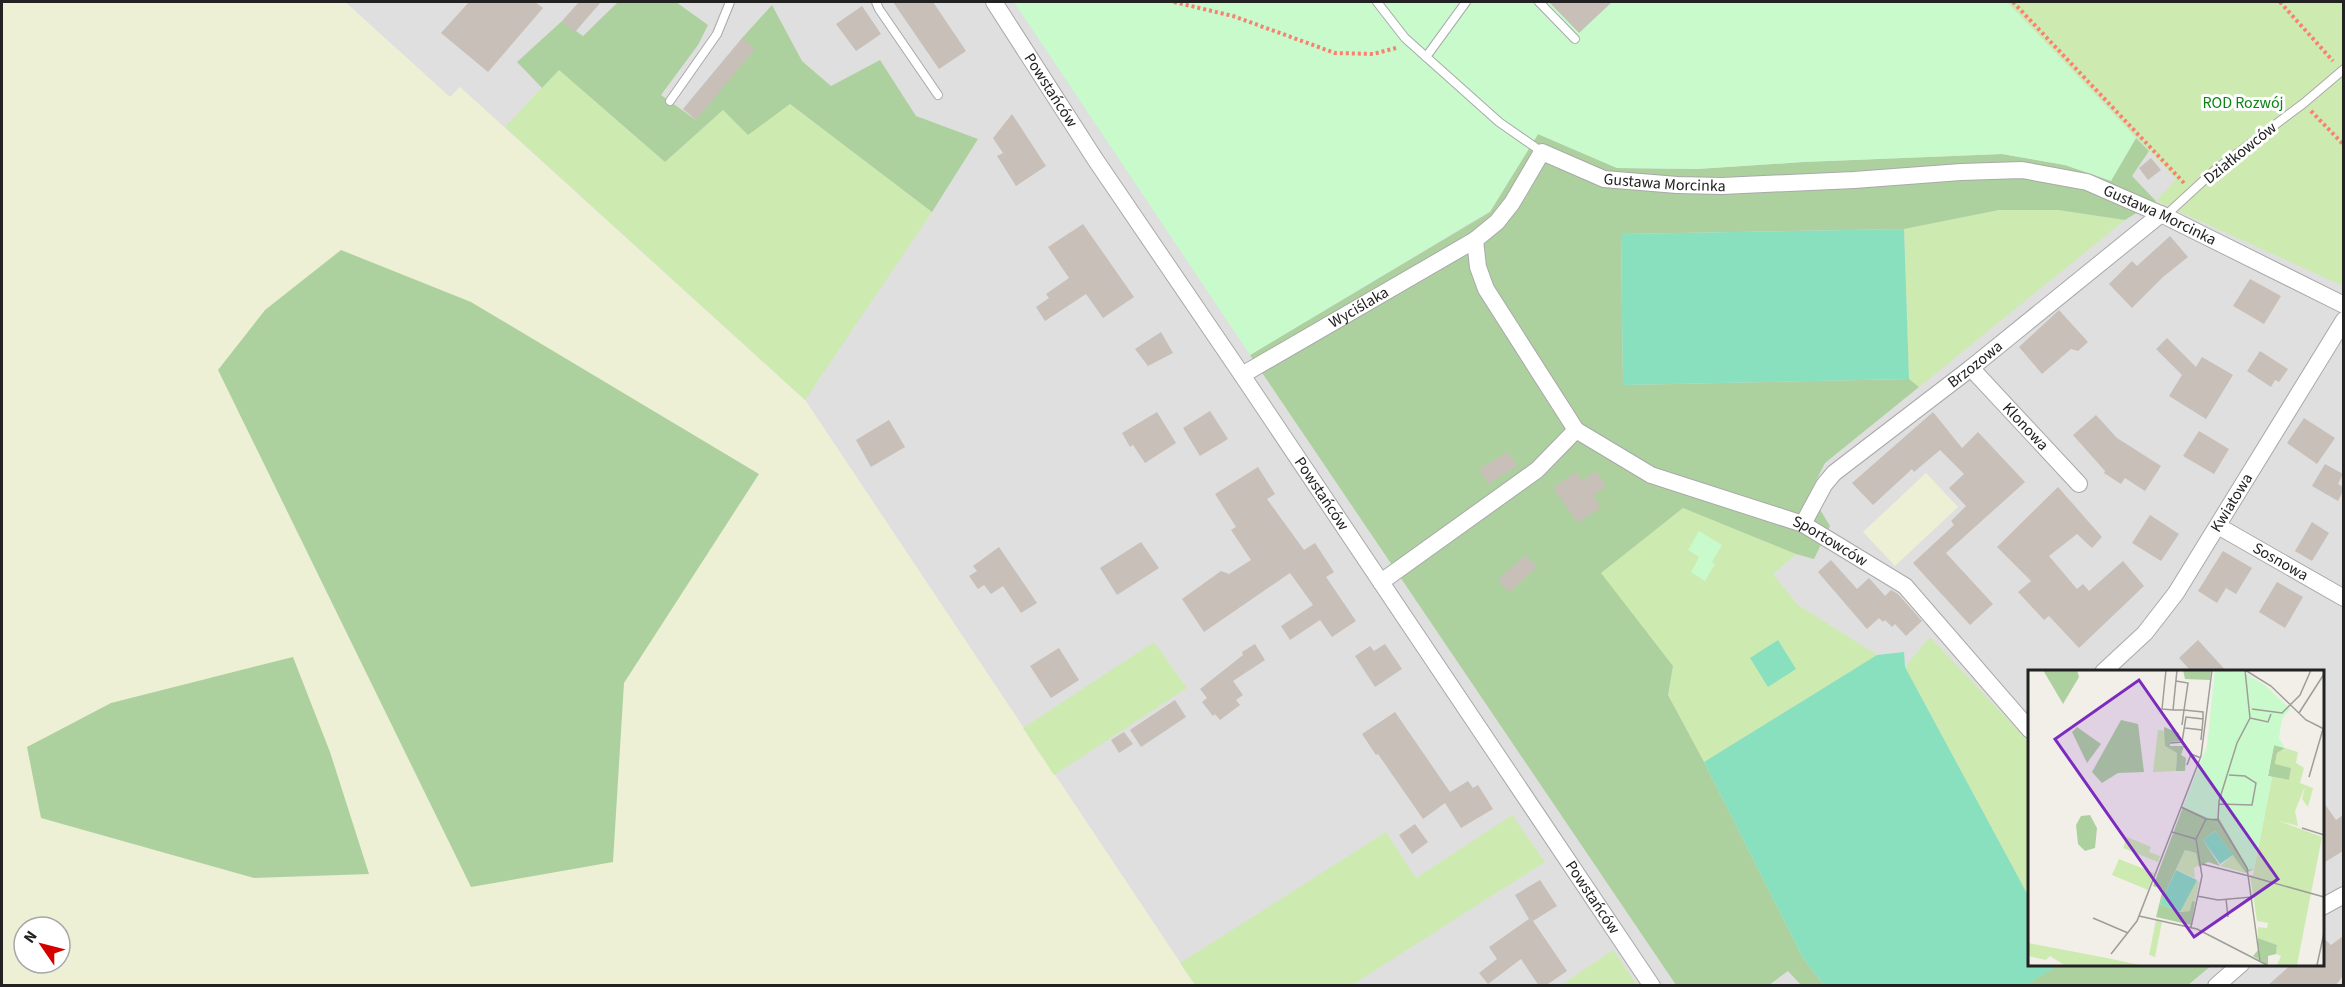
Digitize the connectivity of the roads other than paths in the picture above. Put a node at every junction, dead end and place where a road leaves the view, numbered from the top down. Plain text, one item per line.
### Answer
1 (730, 2) edge
2 (876, 2) edge
3 (994, 2) edge
4 (1377, 2) edge
5 (1466, 2) edge
6 (1539, 2) edge
7 (1575, 39) dead end
8 (1426, 57) junction
9 (2342, 70) edge
10 (938, 95) dead end
11 (670, 101) dead end
12 (1542, 152) junction
13 (2163, 215) junction
14 (1475, 240) junction
15 (2343, 305) edge
16 (2343, 320) edge
17 (1971, 368) junction
18 (1242, 375) junction
19 (1576, 430) junction
20 (2079, 484) dead end
21 (1803, 524) junction
22 (2218, 526) junction
23 (1381, 582) junction
24 (2343, 598) edge
25 (2105, 670) edge
26 (2028, 728) edge
27 (2343, 895) edge
28 (2324, 906) edge
29 (2239, 966) edge
30 (1652, 986) edge
31 (2216, 986) edge

1 - 11 lane
2 - 10 lane
3 - 18 street, Powstańców
4 - 8 lane
5 - 8 lane
6 - 7 lane
8 - 12 lane
9 - 13 lane, Działkowców
12 - 13 street, Gustawa Morcinka
12 - 14 street
13 - 15 street, Gustawa Morcinka
13 - 17 street, Brzozowa
14 - 18 street, Wyciślaka
14 - 19 street
16 - 22 street, Kwiatowa
17 - 20 street, Klonowa
17 - 21 street, Brzozowa
18 - 23 street, Powstańców
19 - 21 street, Sportowców
19 - 23 street
21 - 26 street, Sportowców
22 - 24 street, Sosnowa
22 - 25 street, Kwiatowa
23 - 30 street, Powstańców
27 - 28 street
29 - 31 street

